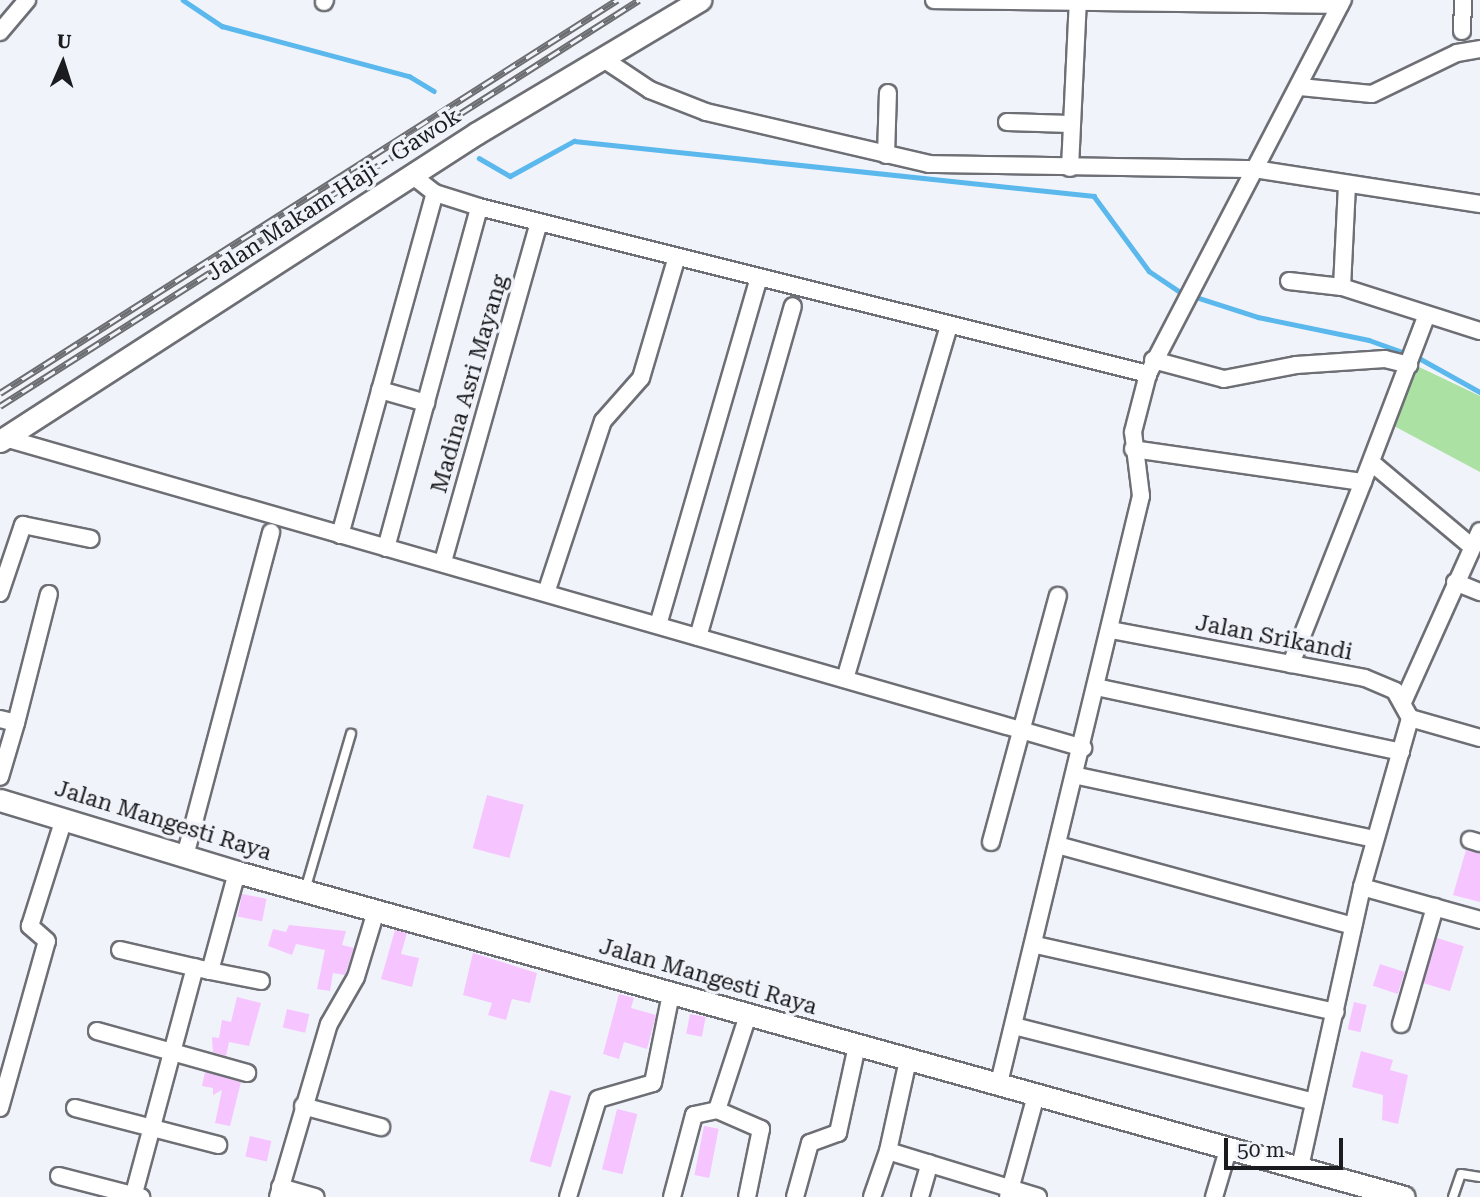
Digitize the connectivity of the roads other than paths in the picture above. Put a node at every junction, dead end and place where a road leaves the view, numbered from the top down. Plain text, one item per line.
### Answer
1 (27, 0) edge
2 (701, 0) edge
3 (934, 0) edge
4 (1462, 0) edge
5 (1078, 3) edge
6 (1341, 3) edge
7 (1462, 31) dead end
8 (0, 32) edge
9 (1480, 50) edge
10 (602, 58) junction
11 (1300, 87) junction
12 (888, 93) dead end
13 (1007, 122) dead end
14 (1070, 124) junction
15 (886, 155) junction
16 (1070, 168) junction
17 (1254, 169) junction
18 (413, 176) junction
19 (1347, 184) junction
20 (435, 193) junction
21 (1480, 204) edge
22 (479, 207) junction
23 (539, 222) junction
24 (676, 260) dead end
25 (759, 277) junction
26 (1289, 281) dead end
27 (1342, 287) junction
28 (793, 306) dead end
29 (1426, 317) junction
30 (1480, 331) edge
31 (947, 332) dead end
32 (1411, 359) junction
33 (1150, 367) junction
34 (380, 390) junction
35 (426, 402) junction
36 (3, 439) edge
37 (1133, 449) junction
38 (1372, 463) junction
39 (1363, 482) junction
40 (1480, 531) edge
41 (271, 532) dead end
42 (340, 535) junction
43 (91, 539) dead end
44 (1472, 547) junction
45 (386, 548) junction
46 (444, 558) dead end
47 (1455, 582) junction
48 (1480, 592) edge
49 (0, 593) edge
50 (546, 593) junction
51 (50, 594) dead end
52 (1058, 596) dead end
53 (658, 625) junction
54 (1111, 630) junction
55 (698, 637) junction
56 (1291, 664) junction
57 (845, 679) junction
58 (1096, 687) junction
59 (1404, 700) junction
60 (1410, 718) junction
61 (8, 721) edge
62 (1022, 730) junction
63 (351, 734) dead end
64 (1480, 738) edge
65 (1083, 747) junction
66 (1401, 752) junction
67 (1078, 776) junction
68 (0, 777) edge
69 (0, 800) edge
70 (64, 819) junction
71 (1374, 839) junction
72 (991, 842) dead end
73 (1061, 846) junction
74 (185, 856) junction
75 (237, 873) junction
76 (1362, 887) junction
77 (305, 890) junction
78 (1435, 907) junction
79 (376, 911) junction
80 (1480, 920) edge
81 (1353, 926) junction
82 (1036, 945) junction
83 (120, 950) dead end
84 (202, 969) junction
85 (261, 981) dead end
86 (671, 994) junction
87 (1336, 1012) junction
88 (748, 1016) junction
89 (1401, 1024) dead end
90 (1014, 1026) junction
91 (97, 1031) dead end
92 (857, 1046) junction
93 (173, 1049) junction
94 (908, 1060) junction
95 (247, 1073) dead end
96 (999, 1083) junction
97 (1036, 1096) junction
98 (1314, 1102) junction
99 (303, 1106) junction
100 (0, 1108) edge
101 (75, 1108) dead end
102 (717, 1110) junction
103 (382, 1127) dead end
104 (151, 1129) junction
105 (218, 1145) dead end
106 (1228, 1150) junction
107 (888, 1151) junction
108 (929, 1163) junction
109 (1300, 1167) junction
110 (59, 1176) dead end
111 (1480, 1177) edge
112 (1010, 1191) edge
113 (279, 1192) edge
114 (136, 1196) edge
115 (1400, 1196) edge
116 (316, 1197) edge
117 (568, 1197) edge
118 (672, 1197) edge
119 (747, 1197) edge
120 (795, 1197) edge
121 (872, 1197) edge
122 (920, 1197) edge
123 (1038, 1197) edge
124 (1214, 1197) edge
125 (1453, 1197) edge

1 - 8 street
2 - 10 street, Jalan Makam Haji - Gawok
3 - 5 street
4 - 7 street
5 - 6 street
5 - 14 street
6 - 11 street
9 - 11 street
10 - 15 street
10 - 18 street, Jalan Makam Haji - Gawok
11 - 17 street
12 - 15 street
13 - 14 street
14 - 16 street
15 - 16 street
16 - 17 street
17 - 19 street
17 - 33 street
18 - 20 street
18 - 36 street, Jalan Makam Haji - Gawok
19 - 21 street
19 - 27 street
20 - 22 street
20 - 34 street
22 - 23 street
22 - 35 street
23 - 25 street
23 - 46 street, Madina Asri Mayang
24 - 50 street
25 - 33 street
25 - 53 street
26 - 27 street
27 - 29 street
28 - 55 street
29 - 30 street
29 - 32 street
31 - 57 street
32 - 33 street
32 - 38 street
33 - 37 street
34 - 35 street
34 - 42 street
35 - 45 street
36 - 42 street
37 - 39 street
37 - 54 street
38 - 39 street
38 - 44 street
39 - 56 street
40 - 44 street
41 - 74 street
42 - 45 street
43 - 49 street
44 - 47 street
45 - 50 street
47 - 48 street
47 - 59 street
50 - 53 street
51 - 61 street
52 - 62 street
53 - 55 street
54 - 56 street, Jalan Srikandi
54 - 58 street
55 - 57 street
56 - 59 street, Jalan Srikandi
57 - 62 street
58 - 65 street
58 - 66 street
59 - 60 street
60 - 64 street
60 - 66 street
61 - 68 street
62 - 65 street
62 - 72 street
63 - 77 lane
65 - 67 street
66 - 71 street
67 - 71 street
67 - 73 street
69 - 70 street, Jalan Mangesti Raya
70 - 74 street, Jalan Mangesti Raya
70 - 100 street
71 - 76 street
73 - 81 street
73 - 82 street
74 - 75 street, Jalan Mangesti Raya
75 - 77 street, Jalan Mangesti Raya
75 - 84 street
76 - 78 street
76 - 81 street
77 - 79 street, Jalan Mangesti Raya
78 - 80 street
78 - 89 street
79 - 86 street, Jalan Mangesti Raya
79 - 99 street
81 - 87 street
82 - 87 street
82 - 90 street
83 - 84 street
84 - 85 street
84 - 93 street
86 - 88 street, Jalan Mangesti Raya
86 - 117 street
87 - 98 street
88 - 92 street, Jalan Mangesti Raya
88 - 102 street
90 - 96 street
90 - 98 street
91 - 93 street
92 - 94 street, Jalan Mangesti Raya
92 - 120 street
93 - 95 street
93 - 104 street
94 - 96 street, Jalan Mangesti Raya
94 - 107 street
96 - 97 street, Jalan Mangesti Raya
97 - 106 street, Jalan Mangesti Raya
97 - 112 street
98 - 109 street
99 - 103 street
99 - 113 street
101 - 104 street
102 - 118 street
102 - 119 street
104 - 105 street
104 - 114 street
106 - 109 street, Jalan Mangesti Raya
106 - 124 street
107 - 108 street
107 - 121 street
108 - 112 street
108 - 122 street
109 - 115 street, Jalan Mangesti Raya
110 - 114 street
111 - 125 lane
112 - 123 street
113 - 116 street

